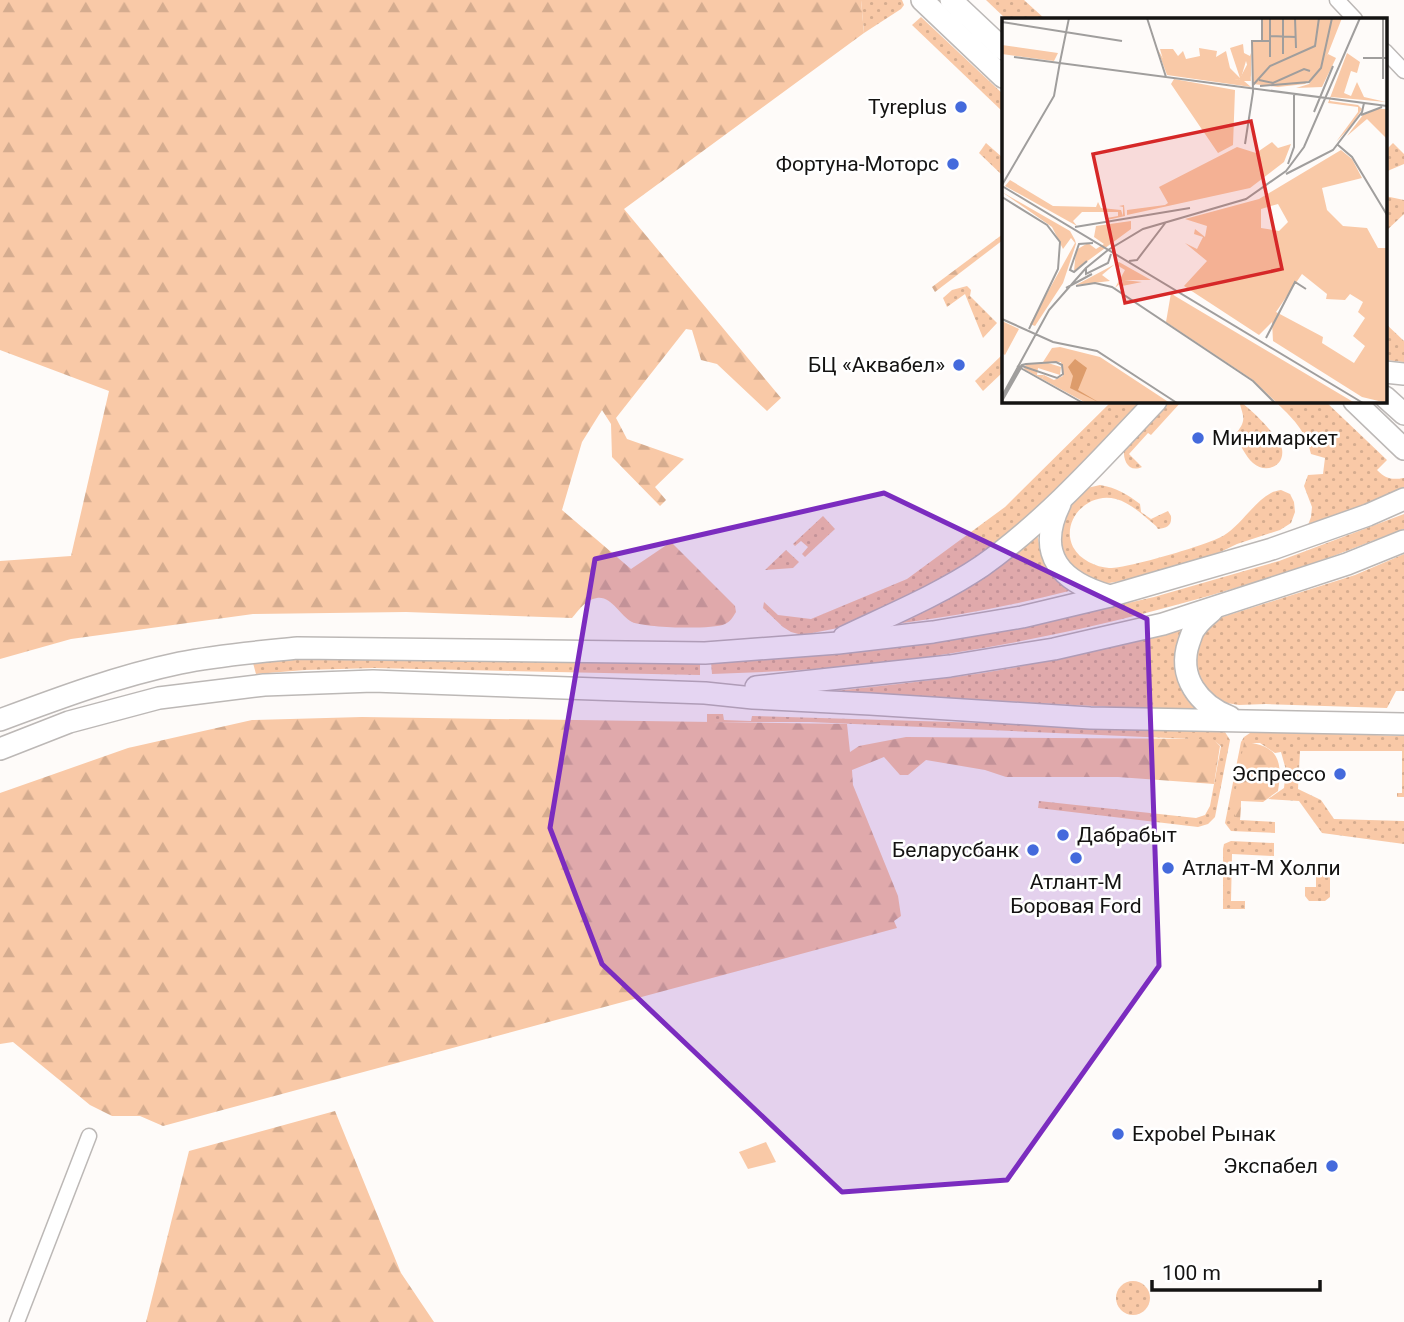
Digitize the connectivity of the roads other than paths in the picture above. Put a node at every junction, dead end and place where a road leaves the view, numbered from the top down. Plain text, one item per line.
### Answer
1 (922, 0) edge
2 (951, 0) edge
3 (1337, 0) edge
4 (1354, 18) edge
5 (1386, 52) edge
6 (1000, 60) edge
7 (1404, 71) edge
8 (1386, 372) edge
9 (1404, 374) edge
10 (1386, 398) edge
11 (1355, 402) edge
12 (1150, 405) edge
13 (1404, 414) edge
14 (1404, 449) edge
15 (1063, 497) junction
16 (1404, 499) edge
17 (1404, 541) edge
18 (1110, 596) junction
19 (1214, 608) junction
20 (822, 645) junction
21 (705, 692) junction
22 (0, 720) edge
23 (1239, 720) junction
24 (1404, 724) edge
25 (0, 749) edge
26 (89, 1136) dead end
27 (17, 1322) edge

1 - 6 highway
2 - 6 highway
3 - 4 street
5 - 7 street
8 - 9 highway
10 - 13 highway
11 - 14 highway
12 - 15 highway
15 - 18 highway
15 - 20 highway
16 - 18 highway
17 - 19 highway
18 - 20 highway
19 - 21 highway
19 - 23 highway
20 - 22 highway
21 - 23 highway
21 - 25 highway
23 - 24 highway
26 - 27 street

